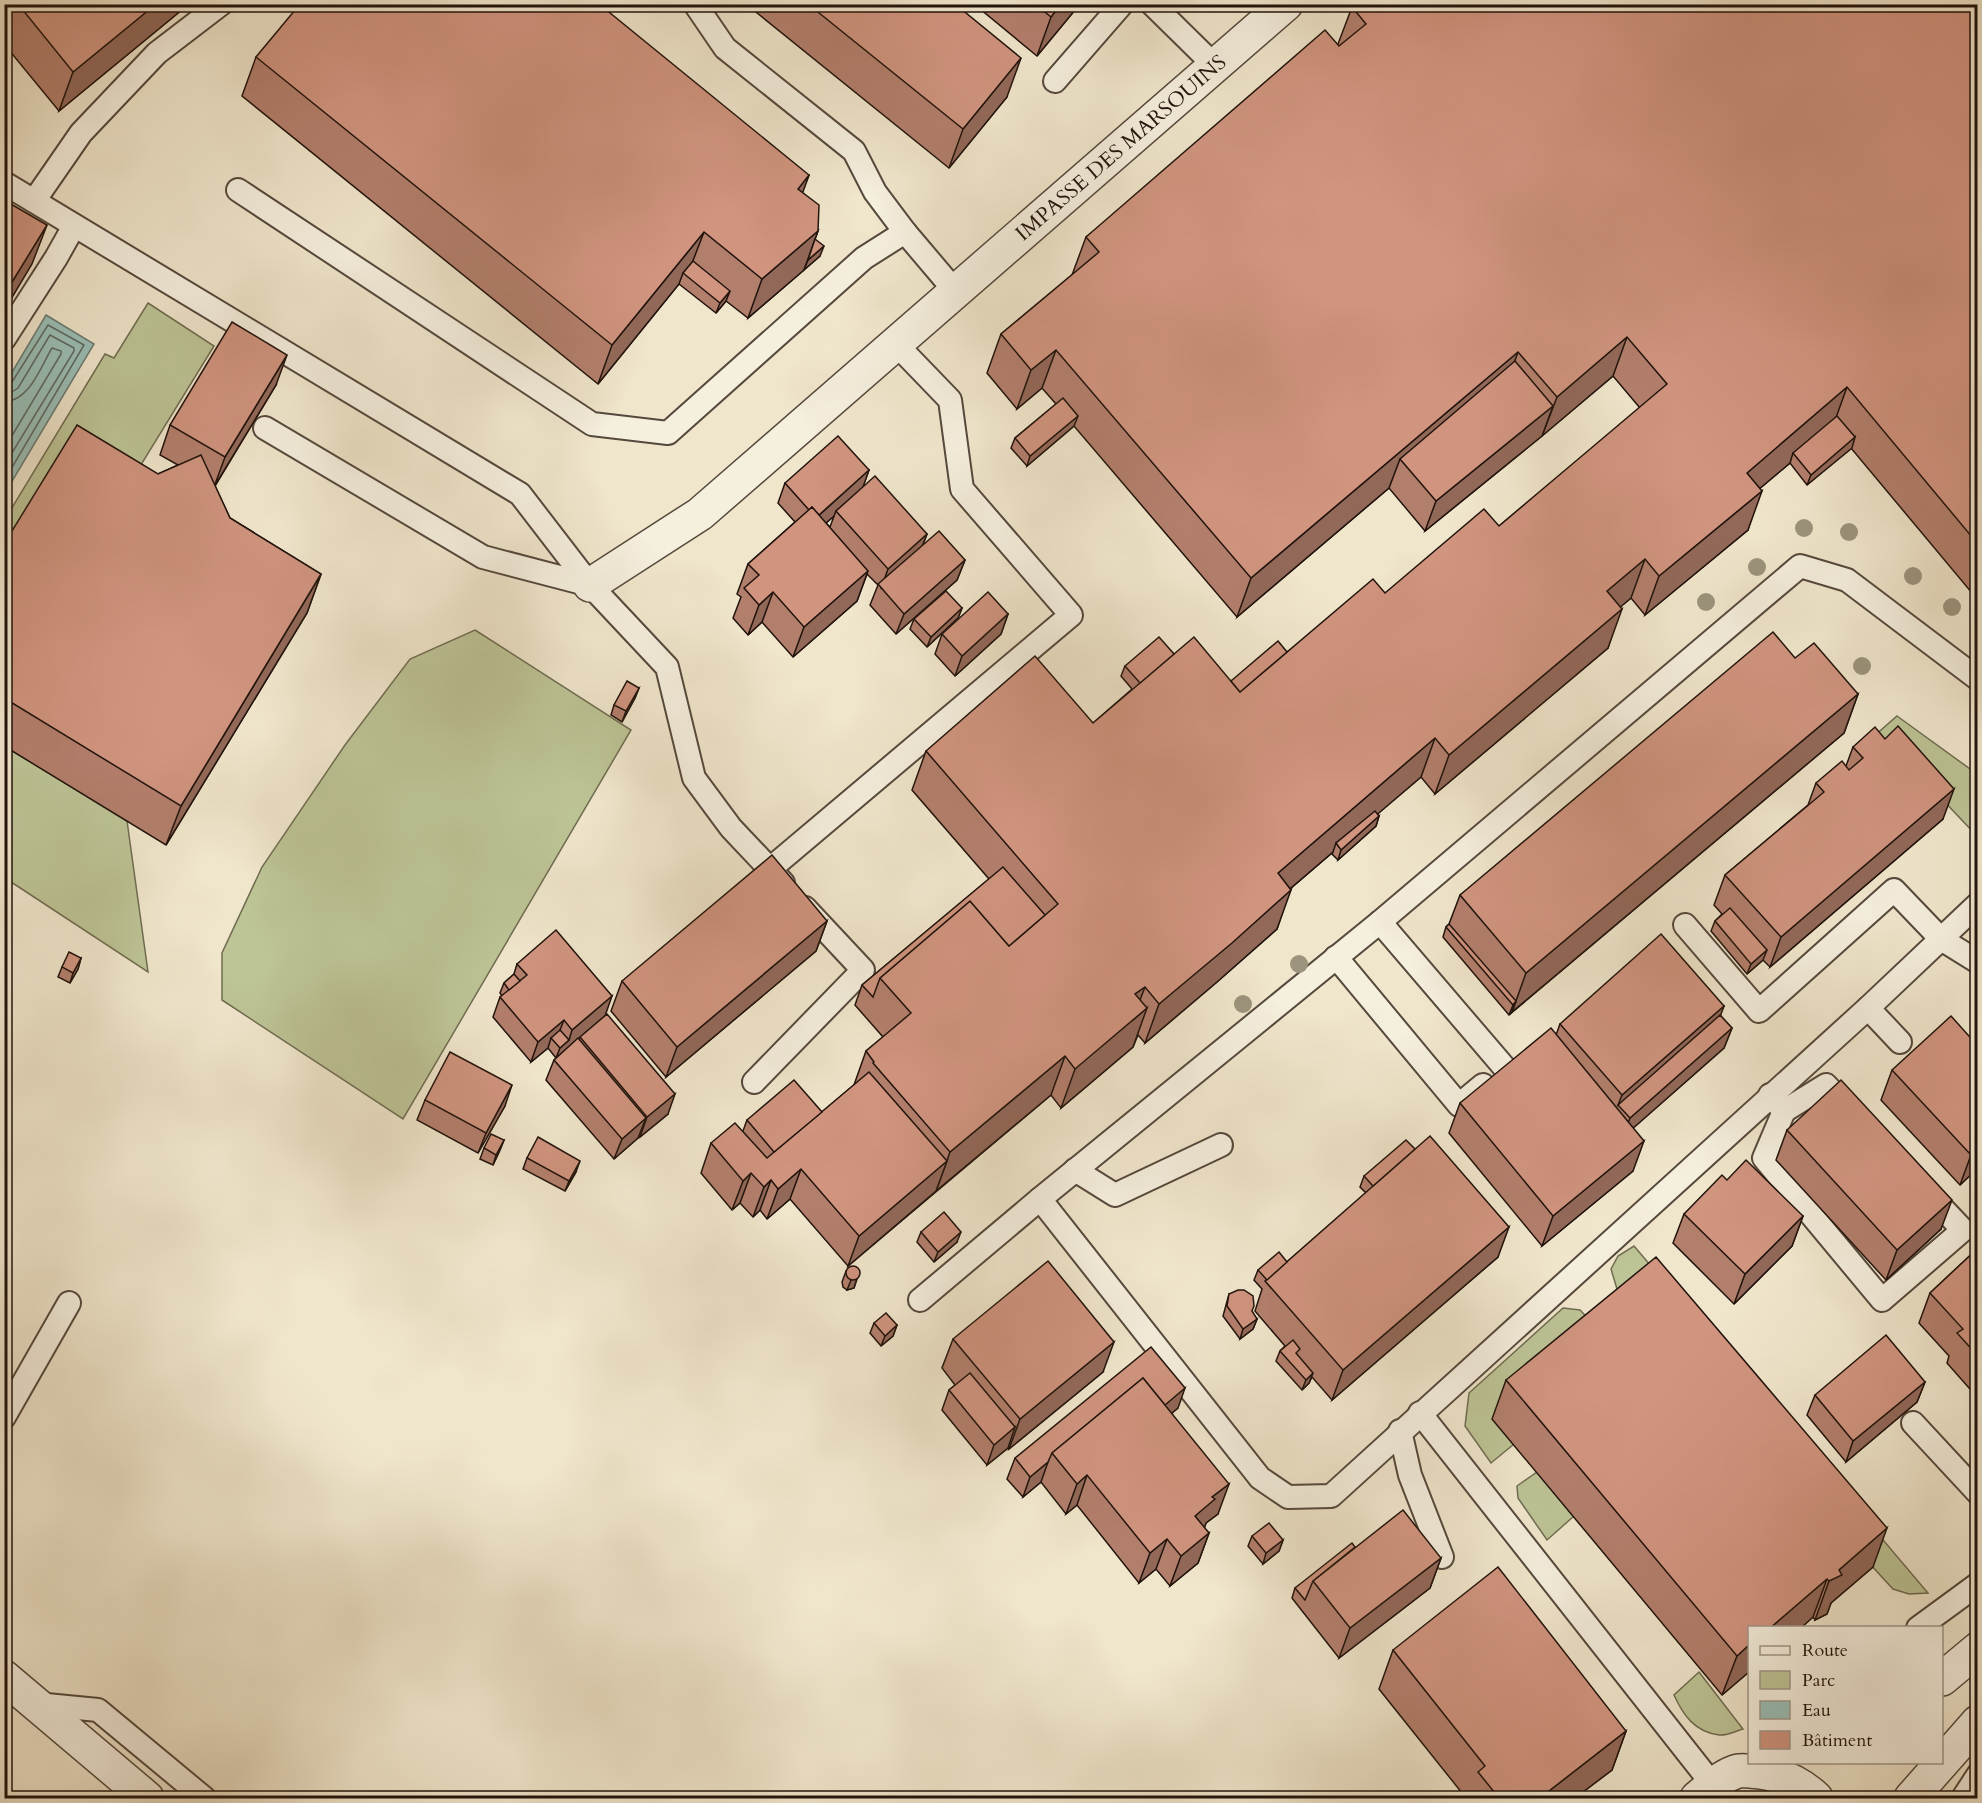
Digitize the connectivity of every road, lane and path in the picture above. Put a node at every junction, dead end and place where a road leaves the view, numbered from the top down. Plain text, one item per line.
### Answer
1 (221, 4) edge
2 (695, 4) edge
3 (1122, 4) edge
4 (1152, 4) edge
5 (1286, 4) edge
6 (1215, 66) junction
7 (1055, 81) dead end
8 (4, 170) edge
9 (4, 183) edge
10 (238, 190) dead end
11 (34, 201) junction
12 (74, 226) junction
13 (905, 232) junction
14 (955, 291) junction
15 (4, 339) edge
16 (895, 343) junction
17 (266, 428) dead end
18 (590, 585) junction
19 (1977, 679) edge
20 (770, 869) junction
21 (1977, 904) edge
22 (1380, 922) junction
23 (1684, 925) dead end
24 (1941, 939) junction
25 (1336, 957) junction
26 (1977, 962) edge
27 (1868, 1008) junction
28 (1900, 1042) dead end
29 (754, 1082) dead end
30 (1777, 1103) junction
31 (1867, 1128) edge
32 (1221, 1145) dead end
33 (1075, 1170) junction
34 (1915, 1179) edge
35 (1040, 1199) junction
36 (920, 1300) dead end
37 (69, 1303) dead end
38 (1420, 1413) junction
39 (4, 1417) edge
40 (1913, 1423) dead end
41 (1401, 1431) junction
42 (1977, 1493) edge
43 (1442, 1557) edge
44 (1977, 1584) edge
45 (1921, 1626) edge
46 (1977, 1649) edge
47 (4, 1677) edge
48 (1943, 1677) edge
49 (36, 1704) junction
50 (1977, 1722) edge
51 (1943, 1761) edge
52 (1941, 1764) edge
53 (1792, 1770) edge
54 (1724, 1778) edge
55 (147, 1798) edge
56 (204, 1798) edge
57 (1816, 1798) edge
58 (1911, 1798) edge

1 - 11 lane
2 - 13 lane
3 - 7 lane
4 - 6 lane
5 - 6 street, IMPASSE DES MARSOUINS
6 - 14 street, IMPASSE DES MARSOUINS
8 - 11 lane
9 - 11 lane
10 - 13 lane
11 - 12 lane
12 - 15 lane
12 - 18 lane
13 - 14 lane
14 - 16 street, IMPASSE DES MARSOUINS
16 - 18 street, IMPASSE DES MARSOUINS
16 - 20 lane
17 - 18 lane
18 - 20 lane
19 - 22 lane
20 - 29 lane
21 - 24 lane
22 - 25 lane
22 - 25 lane
23 - 24 lane
24 - 26 lane
24 - 27 lane
25 - 33 lane
27 - 28 lane
27 - 30 lane
30 - 31 lane
30 - 34 lane
30 - 38 lane
32 - 33 lane
33 - 35 lane
35 - 36 lane
35 - 41 lane
37 - 39 lane
38 - 41 lane
38 - 54 lane
40 - 42 lane
41 - 43 lane
44 - 45 lane
46 - 48 street
47 - 49 street
49 - 55 street
49 - 56 lane
50 - 51 street
52 - 58 street
53 - 54 street
53 - 57 street

